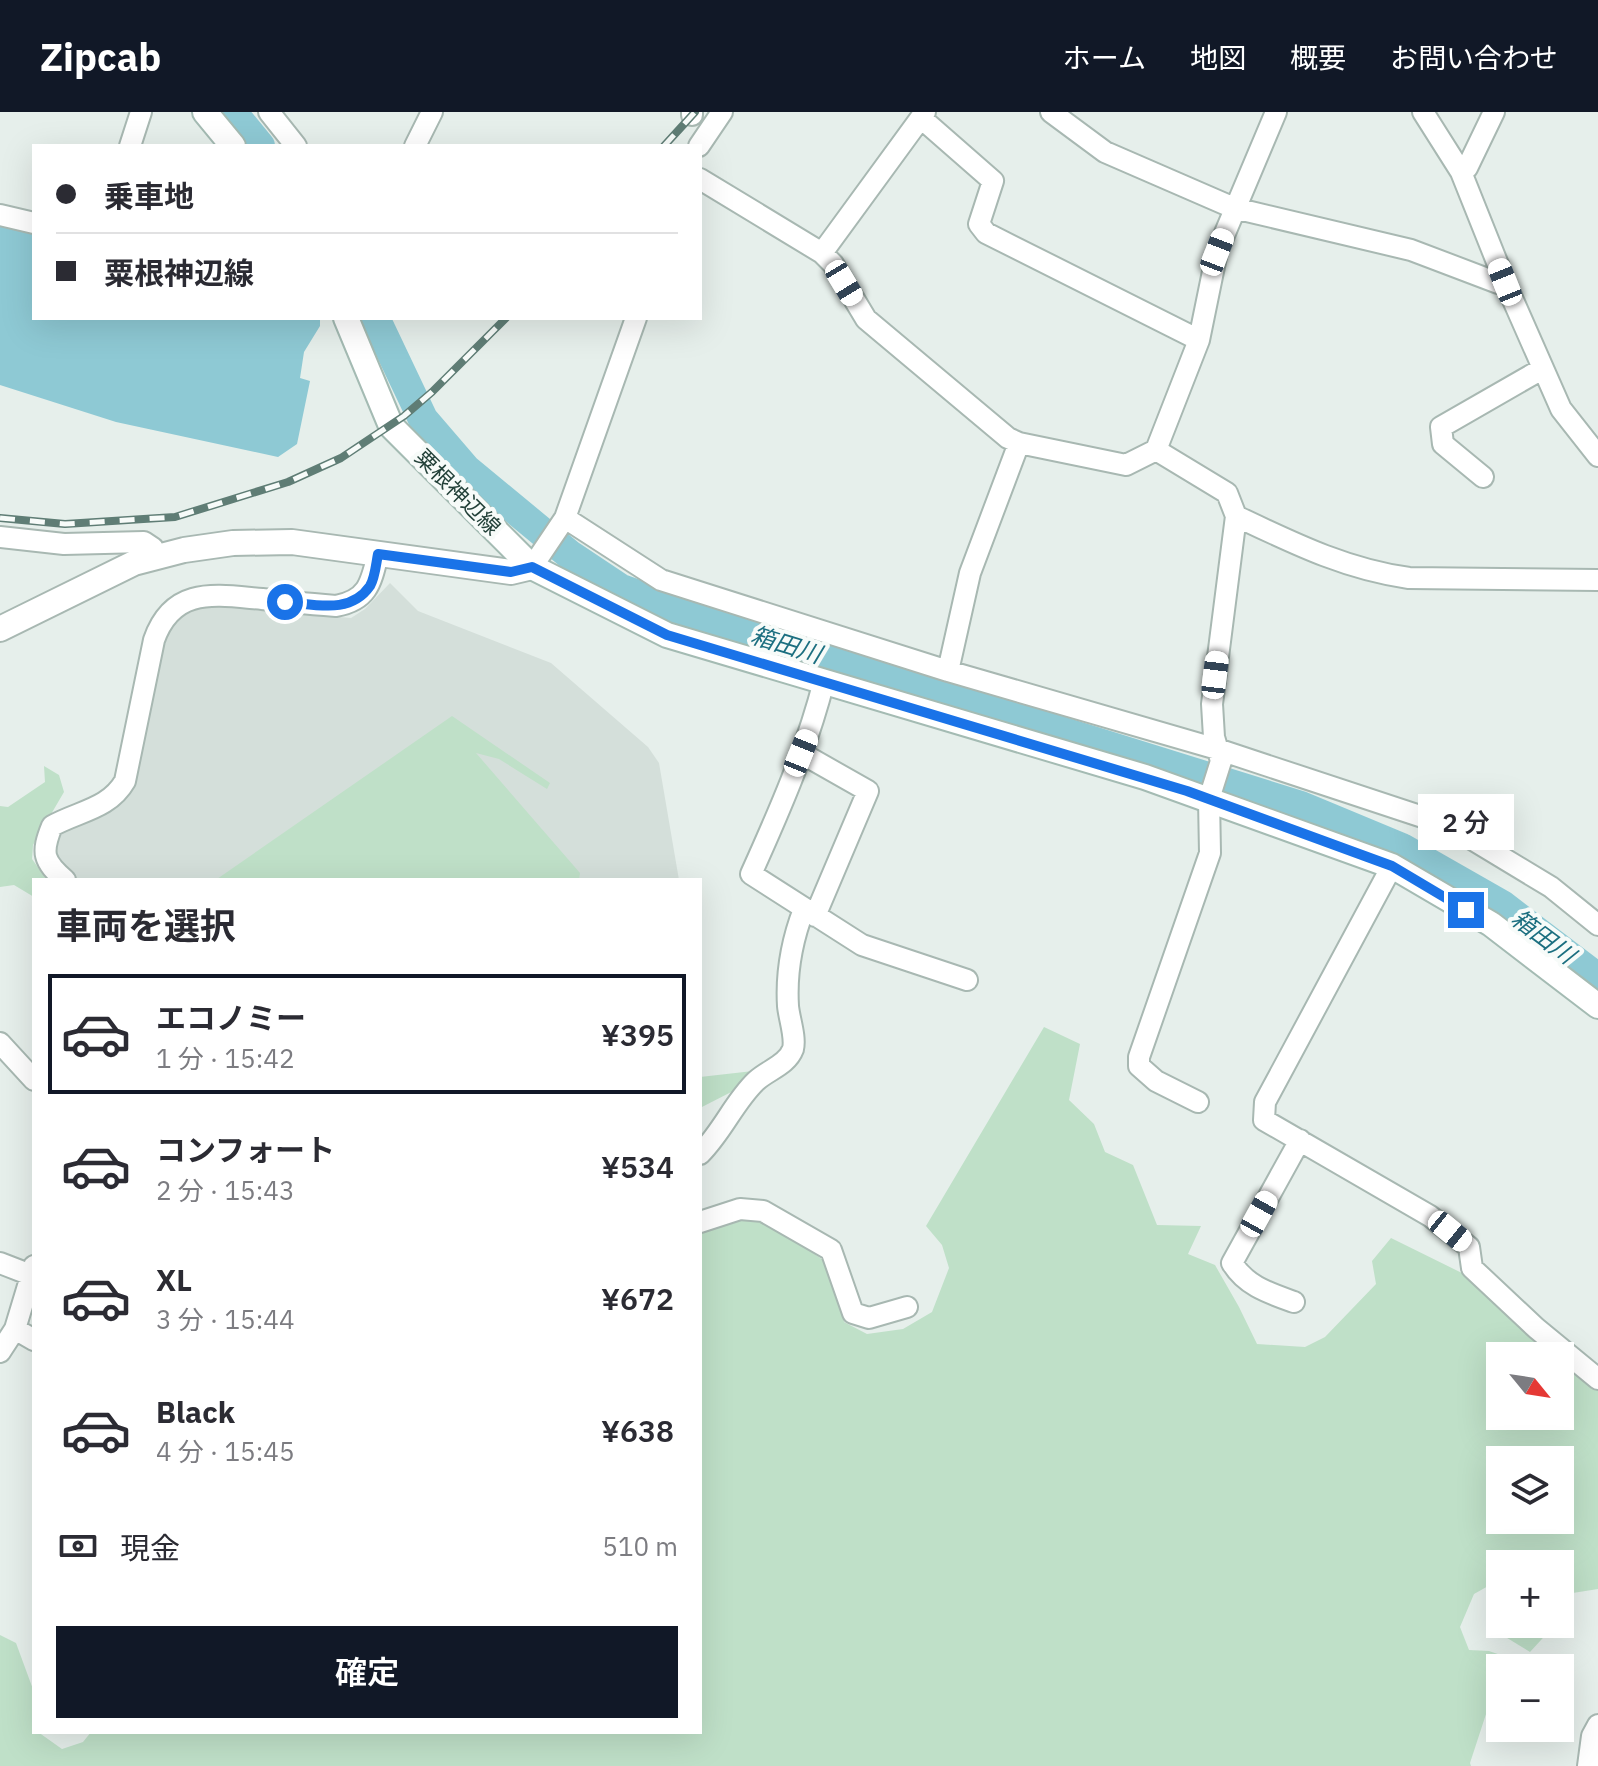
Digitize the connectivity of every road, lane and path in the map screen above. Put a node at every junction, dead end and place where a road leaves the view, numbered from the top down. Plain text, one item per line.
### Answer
1 (141, 112) edge
2 (205, 112) edge
3 (269, 112) edge
4 (432, 112) edge
5 (722, 112) edge
6 (1051, 112) edge
7 (1276, 112) edge
8 (1423, 112) edge
9 (1494, 112) edge
10 (923, 115) edge
11 (131, 144) edge
12 (231, 144) edge
13 (294, 144) edge
14 (416, 144) edge
15 (700, 144) edge
16 (1461, 172) junction
17 (702, 180) edge
18 (1234, 208) junction
19 (0, 215) edge
20 (32, 223) edge
21 (822, 253) junction
22 (1505, 282) junction
23 (347, 320) edge
24 (635, 320) edge
25 (1199, 340) junction
26 (1542, 369) junction
27 (1019, 443) junction
28 (1156, 450) junction
29 (1598, 456) edge
30 (1483, 477) dead end
31 (1236, 516) junction
32 (563, 522) junction
33 (0, 537) edge
34 (378, 554) junction
35 (155, 558) junction
36 (535, 564) junction
37 (1598, 580) edge
38 (0, 629) edge
39 (948, 671) junction
40 (824, 681) junction
41 (801, 753) junction
42 (1219, 755) junction
43 (1210, 796) junction
44 (1392, 866) junction
45 (63, 878) edge
46 (809, 912) junction
47 (1598, 925) edge
48 (967, 980) dead end
49 (1598, 1006) edge
50 (0, 1043) edge
51 (32, 1078) edge
52 (1198, 1102) dead end
53 (1300, 1140) junction
54 (702, 1152) edge
55 (702, 1221) edge
56 (0, 1263) edge
57 (32, 1271) edge
58 (32, 1274) edge
59 (1294, 1302) dead end
60 (907, 1307) dead end
61 (15, 1329) junction
62 (32, 1339) edge
63 (0, 1352) edge
64 (1598, 1379) edge
65 (1598, 1725) edge
66 (1588, 1766) edge

1 - 11 street
2 - 12 main road
3 - 13 street
4 - 14 street
5 - 15 street
6 - 18 street
7 - 18 street
8 - 16 street
9 - 16 street
10 - 21 street
10 - 25 street
16 - 22 street
17 - 21 street
18 - 22 street
18 - 25 street
19 - 20 street
21 - 27 street
22 - 26 street
23 - 36 main road, 粟根神辺線
24 - 32 street
25 - 28 street
26 - 29 street
26 - 30 street
27 - 28 street
27 - 39 street
28 - 31 street
31 - 37 street
31 - 42 street
32 - 36 street
32 - 39 street
33 - 35 street
34 - 35 main road
34 - 36 main road
34 - 45 street
35 - 38 main road
36 - 40 main road, 粟根神辺線
39 - 42 street
40 - 41 street
40 - 43 main road, 粟根神辺線
41 - 46 street
41 - 46 street
42 - 43 street
42 - 47 street
43 - 44 main road, 粟根神辺線
43 - 52 street
44 - 49 main road, 粟根神辺線
44 - 53 street
46 - 48 street
46 - 54 street
50 - 51 street
53 - 59 street
53 - 64 street
55 - 60 street
56 - 57 street
58 - 61 street
61 - 62 street
61 - 63 street
65 - 66 street

